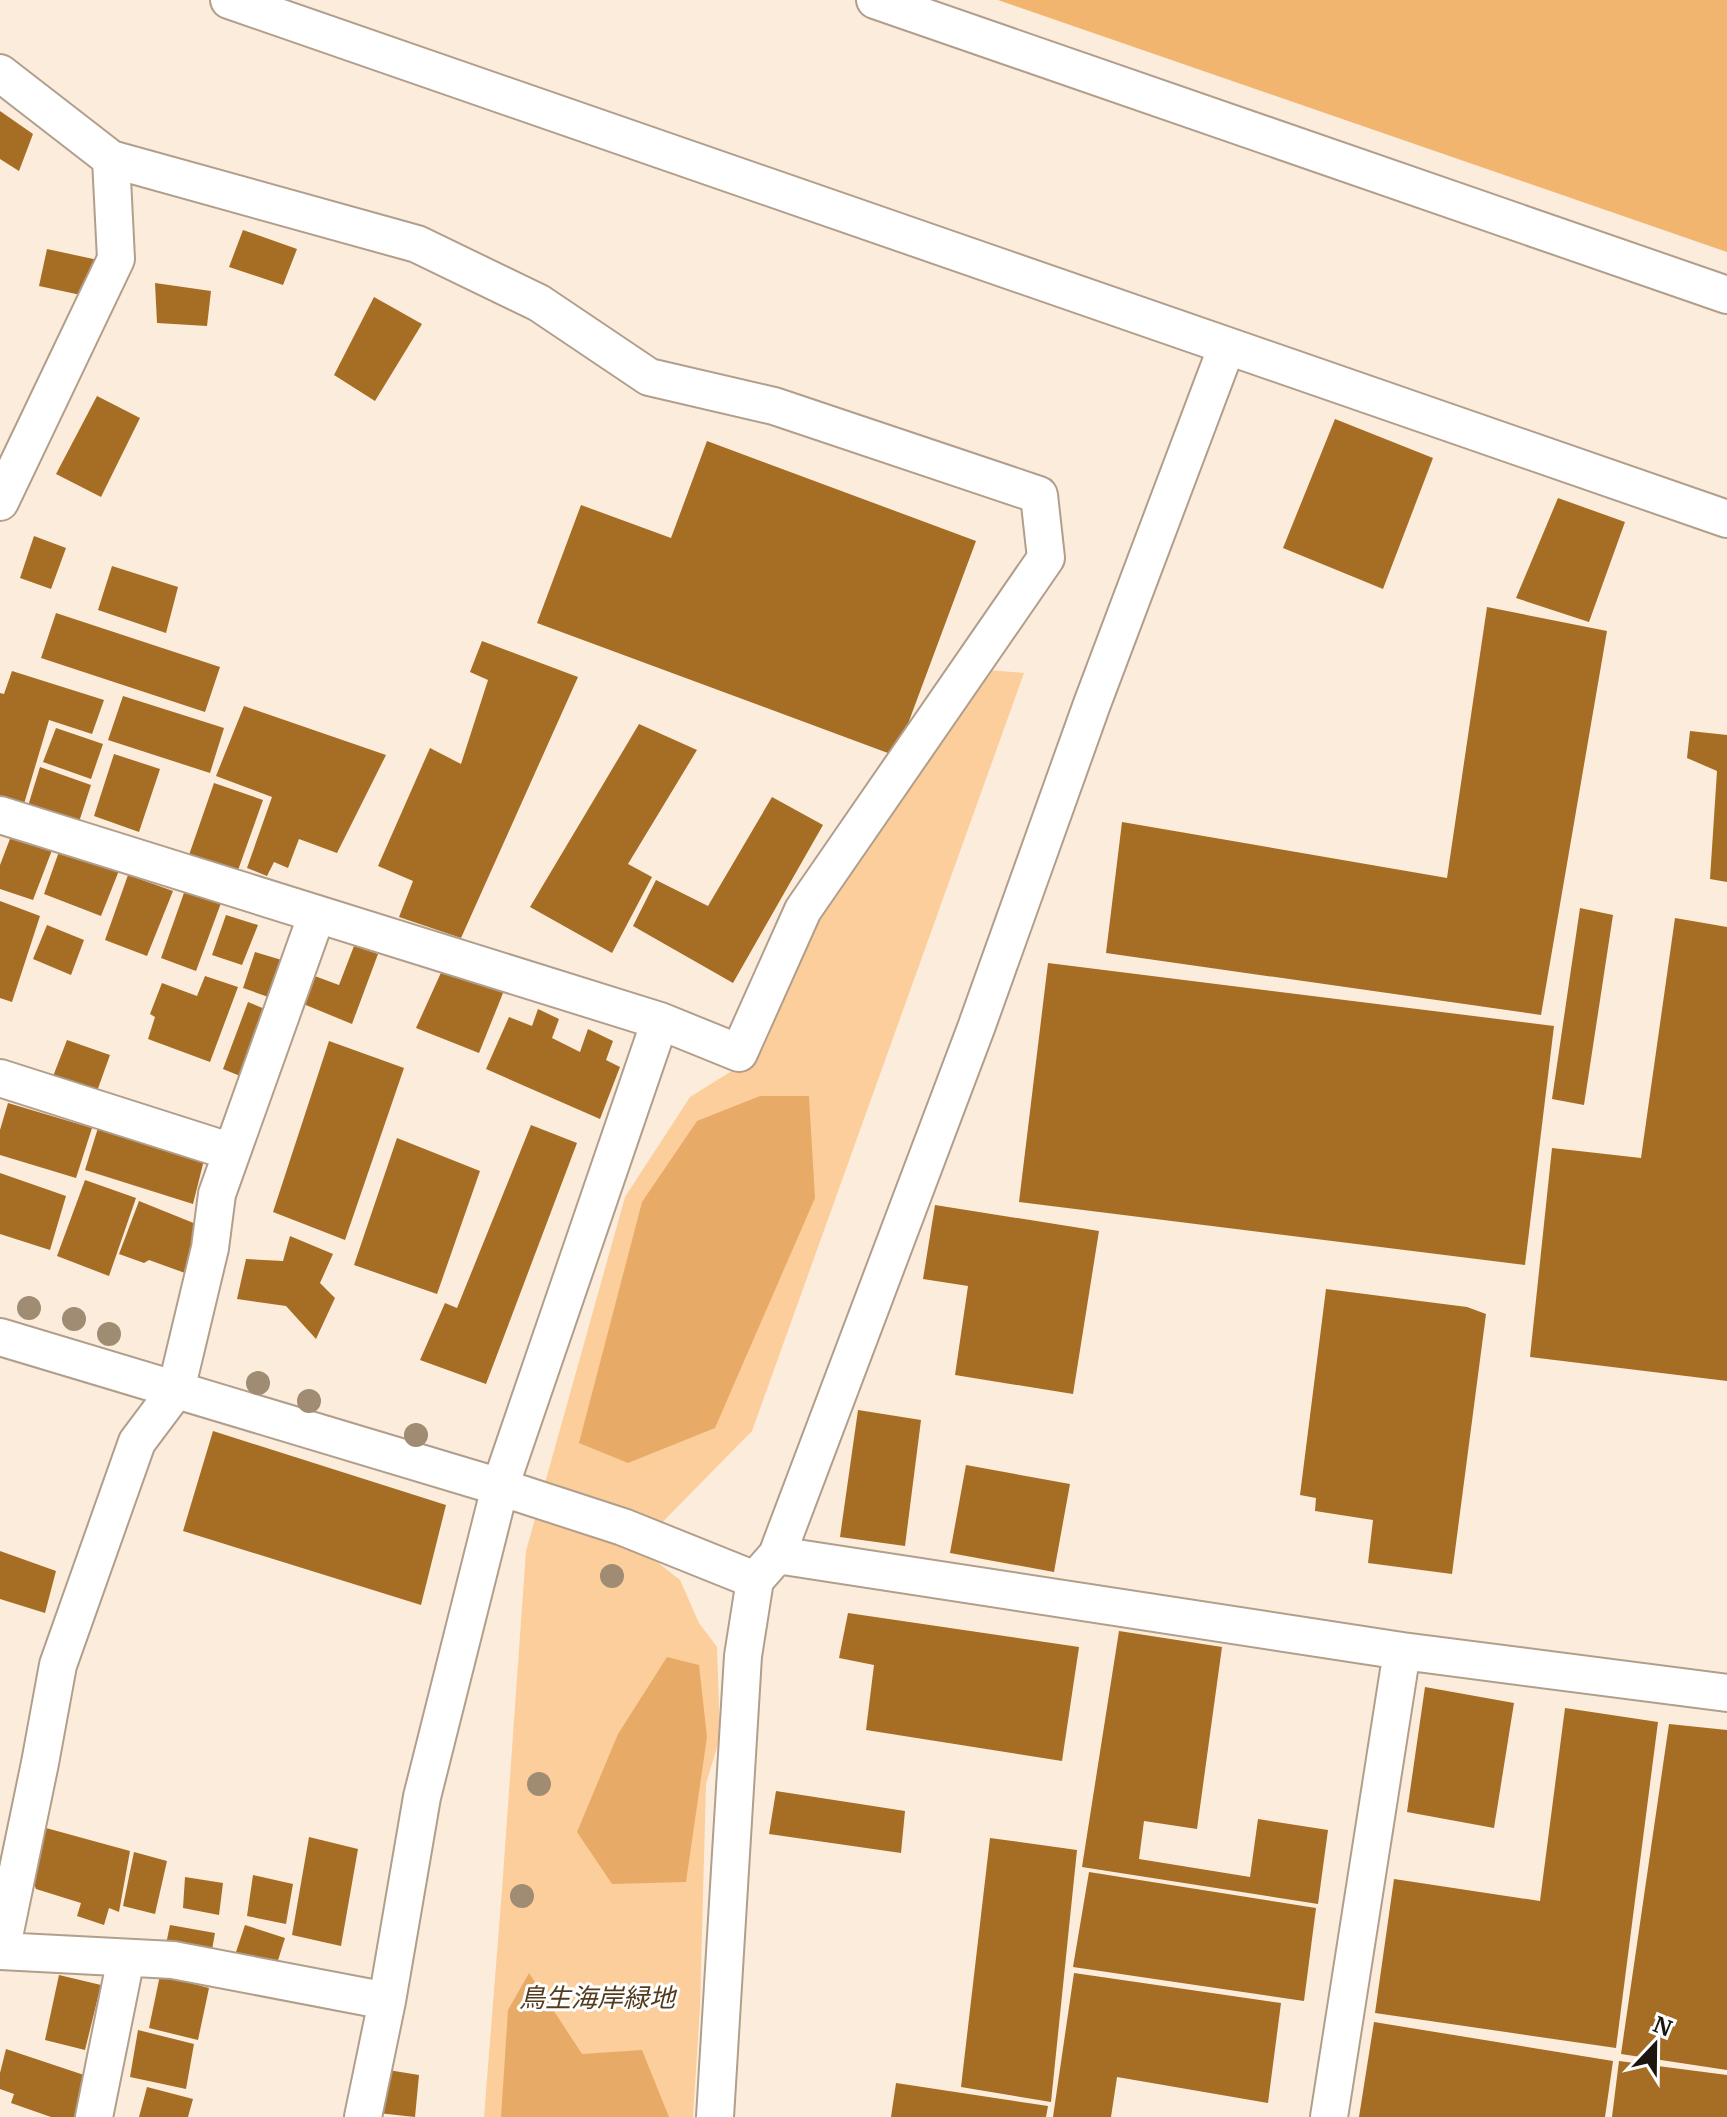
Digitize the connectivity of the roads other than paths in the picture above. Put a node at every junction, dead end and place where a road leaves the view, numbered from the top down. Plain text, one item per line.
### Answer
1 (229, 0) edge
2 (875, 0) edge
3 (0, 73) edge
4 (111, 159) junction
5 (1727, 295) edge
6 (1227, 346) junction
7 (0, 502) edge
8 (1727, 519) edge
9 (0, 815) edge
10 (317, 914) junction
11 (660, 1021) junction
12 (0, 1078) edge
13 (232, 1152) junction
14 (0, 1337) edge
15 (176, 1390) junction
16 (500, 1487) junction
17 (766, 1568) junction
18 (1402, 1651) junction
19 (1727, 1693) edge
20 (0, 1951) edge
21 (126, 1958) junction
22 (387, 2001) junction
23 (94, 2117) edge
24 (363, 2117) edge
25 (715, 2117) edge
26 (1329, 2117) edge

1 - 6 street
2 - 5 street
3 - 4 street
4 - 7 street
4 - 11 street
6 - 8 street
6 - 17 street
9 - 10 street
10 - 11 street
10 - 13 street
11 - 16 street
12 - 13 street
13 - 15 street
14 - 15 street
15 - 16 street
15 - 20 street
16 - 17 street
16 - 22 street
17 - 18 street
17 - 25 street
18 - 19 street
18 - 26 street
20 - 21 street
21 - 22 street
21 - 23 street
22 - 24 street

